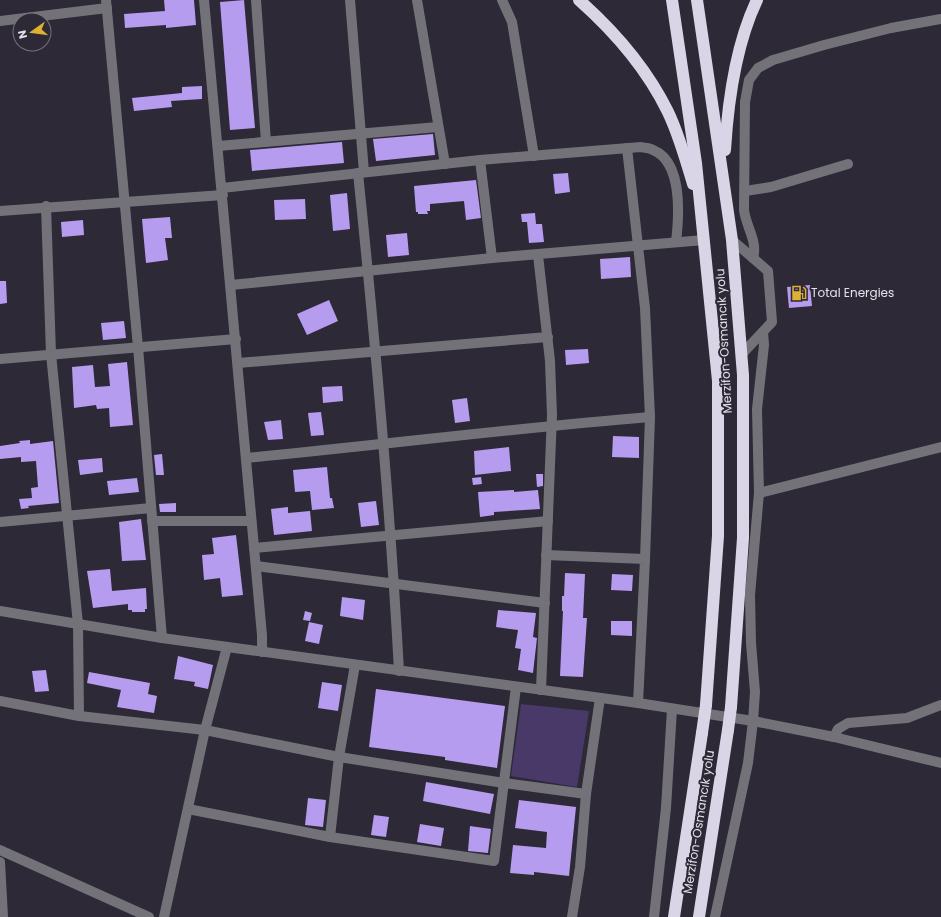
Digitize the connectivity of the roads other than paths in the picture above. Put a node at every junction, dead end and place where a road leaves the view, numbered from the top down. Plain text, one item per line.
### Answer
1 (204, 0) edge
2 (256, 0) edge
3 (350, 0) edge
4 (417, 0) edge
5 (502, 0) edge
6 (579, 0) edge
7 (672, 0) edge
8 (697, 0) edge
9 (757, 0) edge
10 (107, 4) edge
11 (941, 19) edge
12 (0, 21) edge
13 (438, 127) junction
14 (361, 134) junction
15 (266, 142) junction
16 (218, 146) junction
17 (627, 148) junction
18 (534, 156) junction
19 (480, 160) junction
20 (445, 164) junction
21 (848, 164) dead end
22 (361, 172) junction
23 (724, 175) junction
24 (223, 192) junction
25 (745, 192) junction
26 (124, 201) junction
27 (46, 206) junction
28 (701, 210) junction
29 (0, 211) edge
30 (704, 240) junction
31 (732, 240) junction
32 (676, 242) junction
33 (638, 245) junction
34 (538, 255) junction
35 (492, 258) junction
36 (753, 258) junction
37 (368, 272) junction
38 (231, 285) junction
39 (763, 332) junction
40 (548, 337) junction
41 (236, 339) junction
42 (138, 347) junction
43 (376, 351) junction
44 (51, 354) junction
45 (741, 355) junction
46 (0, 359) edge
47 (238, 363) junction
48 (650, 417) junction
49 (551, 425) junction
50 (383, 445) junction
51 (941, 447) edge
52 (246, 458) junction
53 (759, 493) junction
54 (151, 508) junction
55 (67, 515) junction
56 (152, 521) junction
57 (251, 521) junction
58 (548, 521) junction
59 (0, 522) edge
60 (391, 535) junction
61 (254, 548) junction
62 (546, 555) junction
63 (645, 559) junction
64 (256, 566) junction
65 (394, 583) junction
66 (545, 603) junction
67 (0, 611) edge
68 (78, 624) junction
69 (162, 638) junction
70 (227, 647) junction
71 (262, 652) junction
72 (355, 665) junction
73 (399, 671) junction
74 (516, 687) junction
75 (541, 690) junction
76 (600, 698) junction
77 (0, 701) edge
78 (638, 703) junction
79 (941, 705) edge
80 (672, 709) junction
81 (79, 716) junction
82 (753, 721) junction
83 (205, 730) junction
84 (834, 737) junction
85 (339, 757) junction
86 (941, 763) edge
87 (504, 783) junction
88 (586, 794) junction
89 (188, 809) junction
90 (330, 837) junction
91 (0, 850) edge
92 (0, 862) edge
93 (3, 917) edge
94 (149, 917) edge
95 (164, 917) edge
96 (572, 917) edge
97 (654, 917) edge
98 (674, 917) edge
99 (699, 917) edge
100 (715, 917) edge

1 - 16 street
2 - 15 street
3 - 14 street
4 - 13 street
5 - 18 street
6 - 28 highway
7 - 28 highway, Merzifon-Osmancık yolu
8 - 23 highway, Merzifon-Osmancık yolu
9 - 23 highway
10 - 12 street
10 - 26 street
11 - 25 street
13 - 14 street
13 - 20 street
14 - 15 street
14 - 22 street
15 - 16 street
16 - 24 street
17 - 18 street
17 - 32 street
17 - 33 street
18 - 19 street
19 - 20 street
19 - 35 street
20 - 22 street
21 - 25 street
22 - 24 street
22 - 37 street
23 - 31 highway, Merzifon-Osmancık yolu
24 - 26 street
24 - 38 street
25 - 36 street
26 - 27 street
26 - 42 street
27 - 29 street
27 - 44 street
28 - 30 highway, Merzifon-Osmancık yolu
30 - 32 street
30 - 98 highway, Merzifon-Osmancık yolu, bridge
31 - 36 street
31 - 45 highway, Merzifon-Osmancık yolu
32 - 33 street
33 - 34 street
33 - 48 street
34 - 35 street
34 - 40 street
35 - 37 street
36 - 39 street
37 - 38 street
37 - 43 street
38 - 41 street
39 - 45 street
39 - 53 street
40 - 43 street
40 - 49 street
41 - 42 street
41 - 47 street
42 - 44 street
42 - 54 street
43 - 47 street
43 - 50 street
44 - 46 street
44 - 55 street
45 - 99 highway, Merzifon-Osmancık yolu, bridge
47 - 52 street
48 - 49 street
48 - 63 street
49 - 50 street
49 - 58 street
50 - 52 street
50 - 60 street
51 - 53 street
52 - 57 street
53 - 82 street
54 - 55 street
54 - 56 street
55 - 59 street
55 - 68 street
56 - 57 street
56 - 69 street
57 - 61 street
58 - 60 street
58 - 62 street
60 - 61 street
60 - 65 street
61 - 64 street
62 - 63 street
62 - 66 street
63 - 78 street
64 - 65 street
64 - 71 street
65 - 66 street
65 - 73 street
66 - 75 street
67 - 68 street
68 - 69 street
68 - 81 street
69 - 70 street
70 - 71 street
70 - 83 street
71 - 72 street
72 - 73 street
72 - 85 street
73 - 74 street
74 - 75 street
74 - 87 street
75 - 76 street
76 - 78 street
76 - 88 street
77 - 81 street
78 - 80 street
79 - 84 street
80 - 82 street
80 - 97 street
81 - 83 street
82 - 84 street
82 - 100 street
83 - 85 street
83 - 89 street
84 - 86 street
85 - 87 street
85 - 90 street
87 - 88 street
87 - 90 street
88 - 96 street
89 - 90 street
89 - 95 street
91 - 94 street
92 - 93 street

